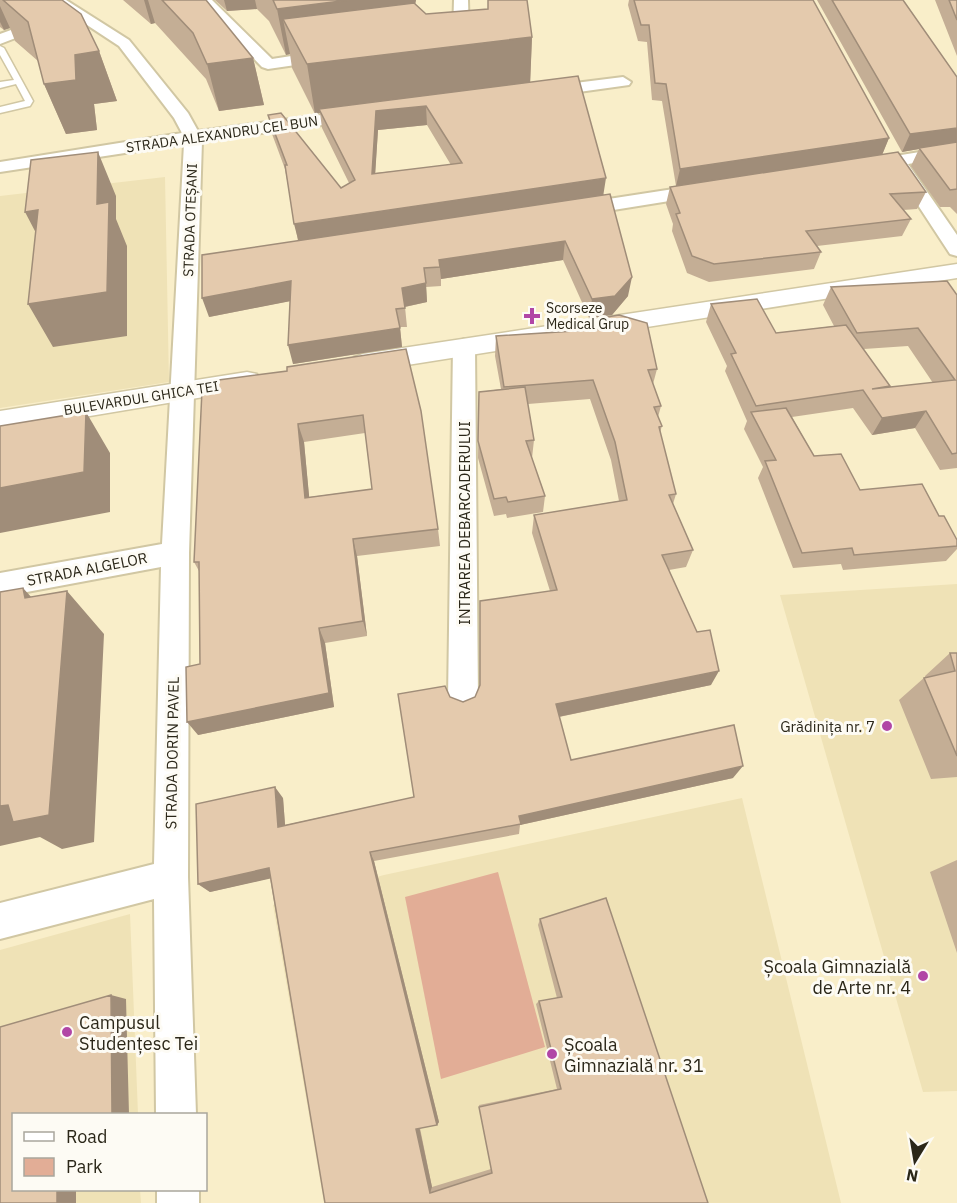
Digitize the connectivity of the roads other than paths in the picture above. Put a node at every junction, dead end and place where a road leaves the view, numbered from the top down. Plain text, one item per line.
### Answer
1 (56, 0) edge
2 (204, 0) edge
3 (461, 0) edge
4 (75, 11) junction
5 (0, 39) edge
6 (437, 40) edge
7 (0, 48) edge
8 (344, 53) edge
9 (19, 81) junction
10 (623, 81) dead end
11 (0, 85) edge
12 (526, 94) edge
13 (0, 110) edge
14 (376, 113) edge
15 (194, 137) junction
16 (957, 151) edge
17 (893, 155) junction
18 (0, 167) edge
19 (849, 168) edge
20 (722, 188) edge
21 (555, 213) edge
22 (957, 250) edge
23 (212, 266) edge
24 (189, 269) junction
25 (957, 272) edge
26 (464, 347) junction
27 (335, 367) edge
28 (276, 377) edge
29 (182, 392) junction
30 (0, 421) edge
31 (175, 553) junction
32 (0, 585) edge
33 (463, 699) edge
34 (171, 878) junction
35 (0, 921) edge
36 (176, 1113) edge

1 - 4 street
2 - 8 street
3 - 6 street
4 - 5 street
4 - 15 street
7 - 9 lane
9 - 11 lane
9 - 13 lane
10 - 12 street
14 - 15 street, STRADA ALEXANDRU CEL BUN
15 - 18 street, STRADA ALEXANDRU CEL BUN
15 - 24 street, STRADA OTEȘANI
16 - 17 street
17 - 19 street
17 - 22 street
20 - 21 street
23 - 24 street
24 - 29 street, STRADA OTEȘANI
25 - 26 street
26 - 27 street
26 - 33 street, INTRAREA DEBARCADERULUI
28 - 29 street, BULEVARDUL GHICA TEI
29 - 30 street, BULEVARDUL GHICA TEI
29 - 31 street, STRADA DORIN PAVEL
31 - 32 street, STRADA ALGELOR
31 - 34 street, STRADA DORIN PAVEL
34 - 35 street
34 - 36 street, STRADA DORIN PAVEL

